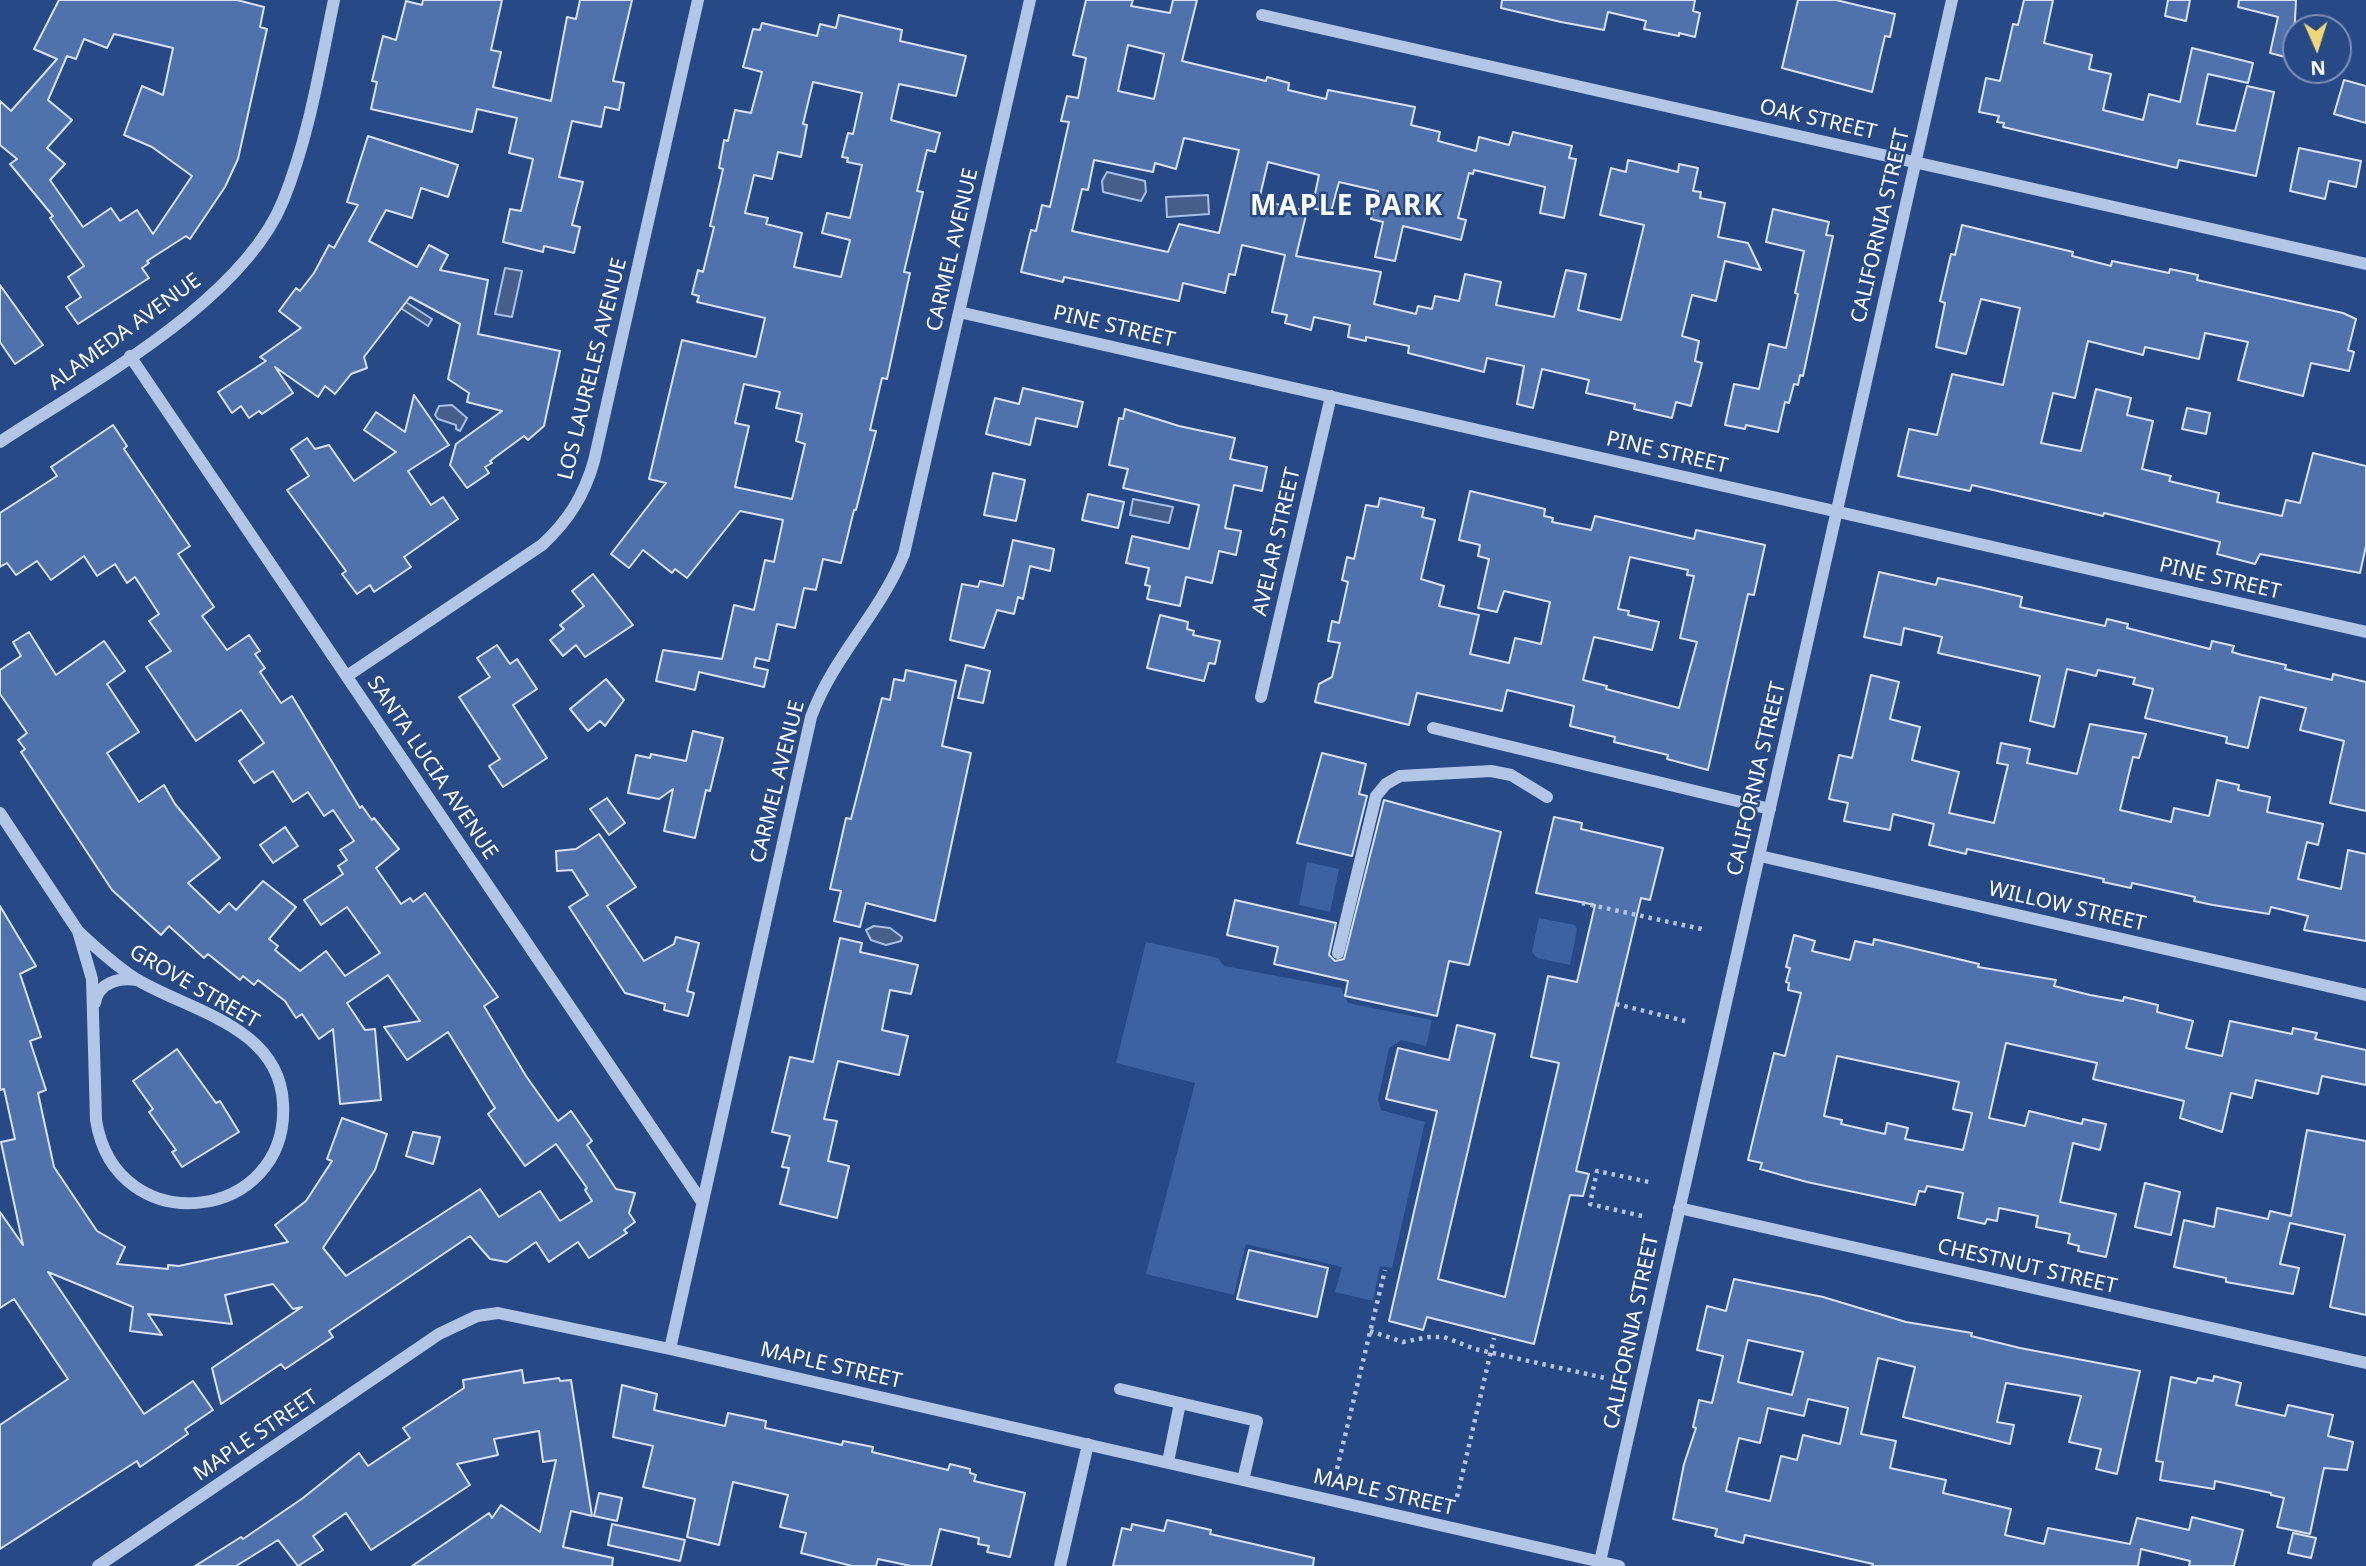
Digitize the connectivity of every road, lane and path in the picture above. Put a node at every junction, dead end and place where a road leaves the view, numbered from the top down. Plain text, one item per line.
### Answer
1 (334, 0) edge
2 (698, 0) edge
3 (1952, 0) edge
4 (1025, 1) edge
5 (1262, 15) dead end
6 (1914, 161) junction
7 (2366, 264) edge
8 (959, 312) junction
9 (130, 356) junction
10 (1331, 396) junction
11 (0, 442) edge
12 (1837, 512) junction
13 (2366, 632) edge
14 (347, 676) junction
15 (1261, 697) dead end
16 (1433, 728) dead end
17 (1547, 797) dead end
18 (1770, 809) junction
19 (0, 813) edge
20 (1760, 856) junction
21 (1582, 903) dead end
22 (1706, 930) dead end
23 (79, 931) junction
24 (1338, 953) dead end
25 (138, 980) junction
26 (2366, 995) edge
27 (1616, 1004) dead end
28 (94, 1007) junction
29 (1685, 1021) dead end
30 (1649, 1182) dead end
31 (702, 1202) junction
32 (1679, 1208) junction
33 (1642, 1216) dead end
34 (1385, 1270) dead end
35 (1370, 1331) junction
36 (1494, 1338) dead end
37 (670, 1349) junction
38 (1491, 1352) junction
39 (2366, 1363) edge
40 (1605, 1378) dead end
41 (1120, 1389) dead end
42 (1180, 1403) junction
43 (1088, 1444) junction
44 (1168, 1462) junction
45 (1337, 1469) dead end
46 (1243, 1480) junction
47 (1457, 1497) dead end
48 (1600, 1564) edge
49 (98, 1566) edge
50 (1060, 1566) edge
51 (1619, 1566) edge

1 - 9 street, ALAMEDA AVENUE
2 - 14 street, LOS LAURELES AVENUE
3 - 6 street, CALIFORNIA STREET
4 - 8 street, CARMEL AVENUE
5 - 6 street, OAK STREET
6 - 7 street, OAK STREET
6 - 12 street, CALIFORNIA STREET
8 - 10 street, PINE STREET
8 - 31 street, CARMEL AVENUE
9 - 11 street, ALAMEDA AVENUE
9 - 14 street, SANTA LUCIA AVENUE
10 - 12 street, PINE STREET
10 - 15 street, AVELAR STREET
12 - 13 street, PINE STREET
12 - 18 street, CALIFORNIA STREET
14 - 31 street, SANTA LUCIA AVENUE
16 - 18 street
17 - 24 street
18 - 20 street, CALIFORNIA STREET
19 - 23 street, GROVE STREET
20 - 26 street, WILLOW STREET
20 - 32 street, CALIFORNIA STREET
21 - 22 path
23 - 25 street, GROVE STREET
23 - 28 street, GROVE STREET
25 - 28 street
25 - 28 street, GROVE STREET
27 - 29 path
30 - 33 path
31 - 37 street, CARMEL AVENUE
32 - 39 street, CHESTNUT STREET
32 - 48 street, CALIFORNIA STREET
34 - 35 path
35 - 38 path
35 - 45 path
36 - 38 path
37 - 43 street, MAPLE STREET
37 - 49 street, MAPLE STREET
38 - 40 path
38 - 47 path
41 - 42 street
42 - 44 street
42 - 46 street
43 - 44 street, MAPLE STREET
43 - 50 street
44 - 46 street, MAPLE STREET
46 - 48 street, MAPLE STREET
48 - 51 street, MAPLE STREET

